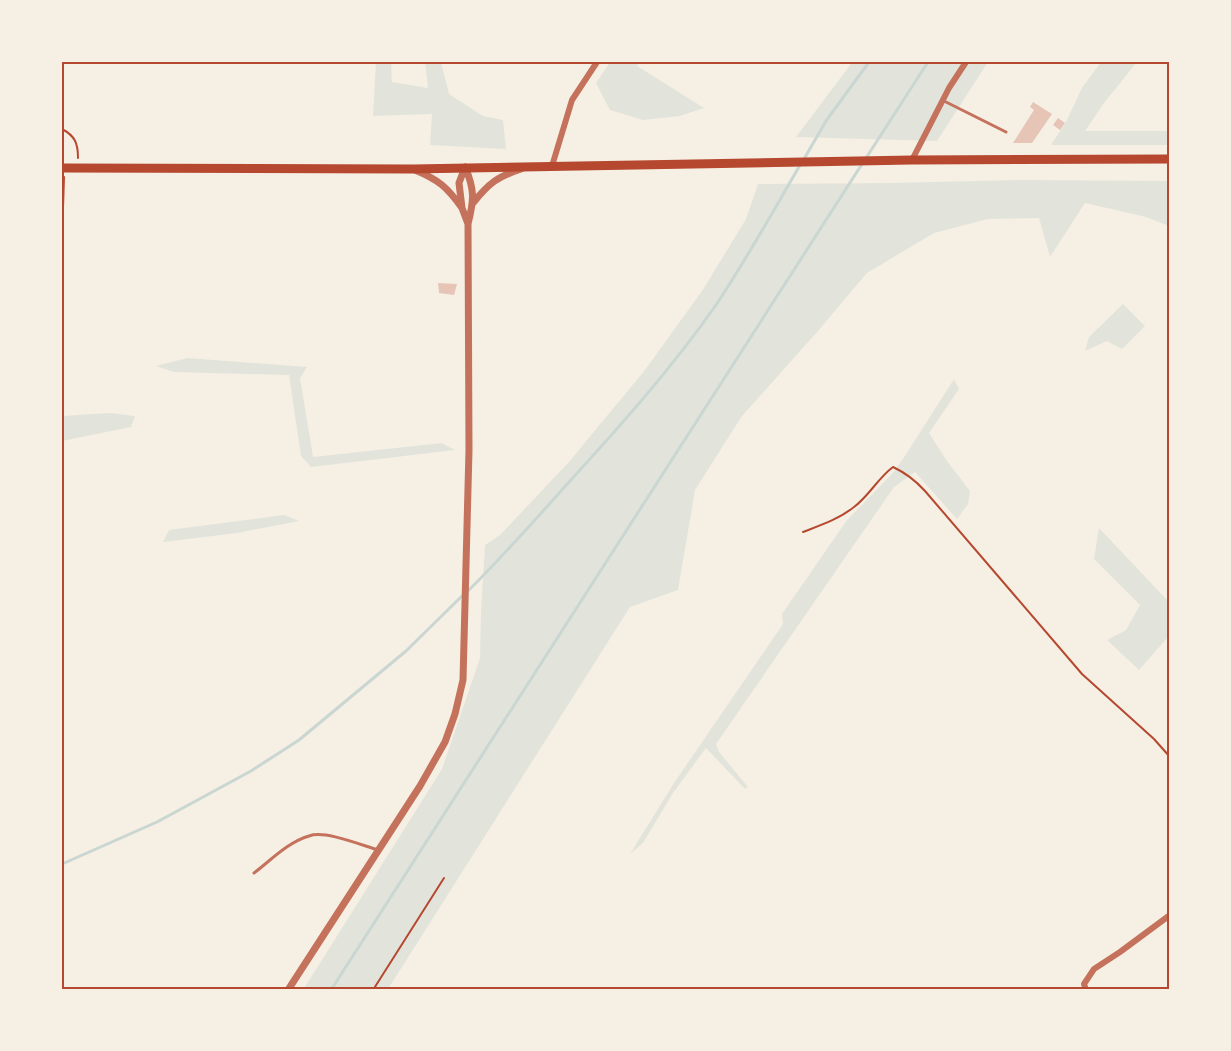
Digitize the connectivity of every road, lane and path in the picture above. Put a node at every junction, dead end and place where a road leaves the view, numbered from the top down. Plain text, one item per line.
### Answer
1 (597, 62) edge
2 (966, 62) edge
3 (942, 100) junction
4 (62, 129) edge
5 (1006, 132) dead end
6 (1170, 159) edge
7 (912, 160) junction
8 (528, 166) junction
9 (552, 166) junction
10 (465, 167) junction
11 (63, 168) edge
12 (77, 168) junction
13 (413, 169) junction
14 (473, 203) junction
15 (462, 208) junction
16 (468, 224) junction
17 (62, 239) edge
18 (803, 532) dead end
19 (1170, 757) edge
20 (378, 850) junction
21 (254, 873) dead end
22 (444, 878) dead end
23 (1170, 915) edge
24 (1085, 987) edge
25 (288, 990) edge
26 (372, 990) edge

1 - 9 street
2 - 3 street
3 - 5 lane
3 - 7 street
4 - 12 path
6 - 7 main road
7 - 9 main road
8 - 9 main road
8 - 10 main road
8 - 14 street
10 - 13 main road
10 - 14 street
10 - 15 street
11 - 12 main road
11 - 17 path
12 - 13 main road
13 - 15 street
14 - 16 street
15 - 16 street
16 - 20 street
18 - 19 path
20 - 21 lane
20 - 25 street
22 - 26 path
23 - 24 street

